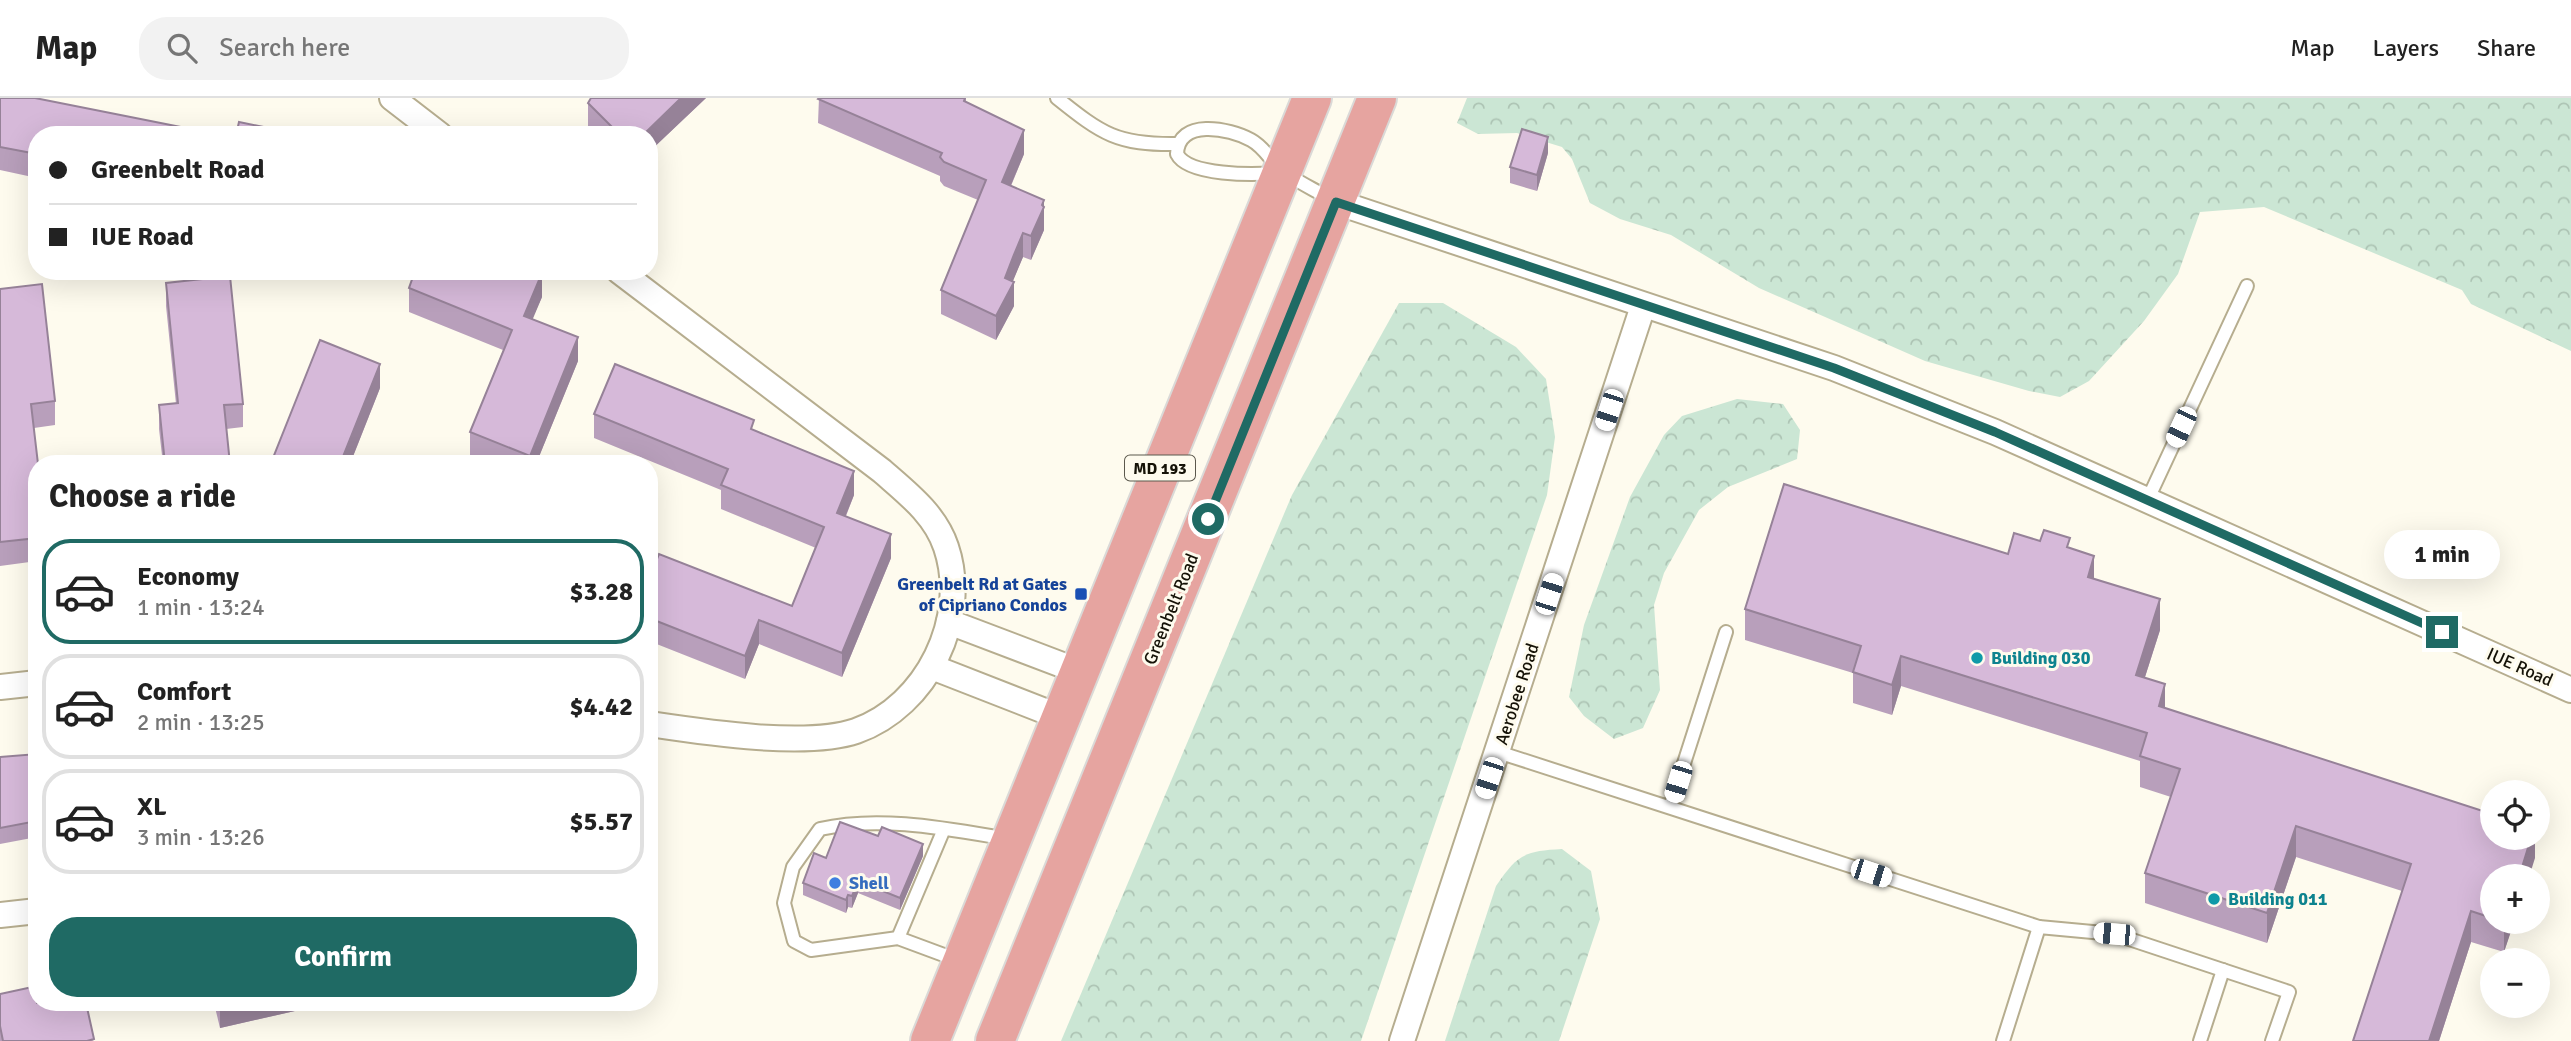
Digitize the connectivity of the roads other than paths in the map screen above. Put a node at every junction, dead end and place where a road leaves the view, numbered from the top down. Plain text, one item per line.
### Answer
1 (392, 98) edge
2 (1057, 98) edge
3 (1312, 98) edge
4 (1377, 98) edge
5 (428, 126) edge
6 (1177, 144) junction
7 (1283, 172) junction
8 (1336, 202) junction
9 (631, 280) edge
10 (2247, 286) dead end
11 (1643, 306) junction
12 (2148, 499) junction
13 (949, 622) junction
14 (1726, 632) dead end
15 (932, 667) junction
16 (1078, 671) junction
17 (28, 684) edge
18 (0, 687) edge
19 (2571, 690) edge
20 (1059, 718) junction
21 (658, 725) edge
22 (1498, 752) junction
23 (1670, 807) junction
24 (944, 829) junction
25 (1012, 840) junction
26 (28, 912) edge
27 (0, 915) edge
28 (2039, 927) junction
29 (898, 938) junction
30 (962, 962) junction
31 (2223, 970) junction
32 (930, 1041) edge
33 (995, 1041) edge
34 (1402, 1041) edge
35 (2003, 1041) edge
36 (2200, 1041) edge
37 (2272, 1041) edge

1 - 5 street
2 - 6 lane
3 - 7 main road, MD 193
4 - 8 main road, Greenbelt Road / MD 193
6 - 7 lane
6 - 7 lane
7 - 8 lane
7 - 16 main road, MD 193
8 - 11 street, IUE Road
8 - 33 main road, Greenbelt Road / MD 193
9 - 13 street
10 - 12 lane
11 - 12 street, IUE Road
11 - 22 street, Aerobee Road
12 - 19 street, IUE Road
13 - 15 street
13 - 16 street
14 - 23 lane
15 - 20 street
15 - 21 street
16 - 20 main road, MD 193
17 - 18 street
20 - 25 main road, MD 193
22 - 23 lane
22 - 34 street, Aerobee Road
23 - 28 lane
24 - 25 lane
24 - 29 lane
24 - 29 lane
25 - 30 main road, MD 193
26 - 27 street
28 - 31 lane
28 - 35 lane
29 - 30 lane
30 - 32 main road, MD 193
31 - 36 lane
31 - 37 lane

